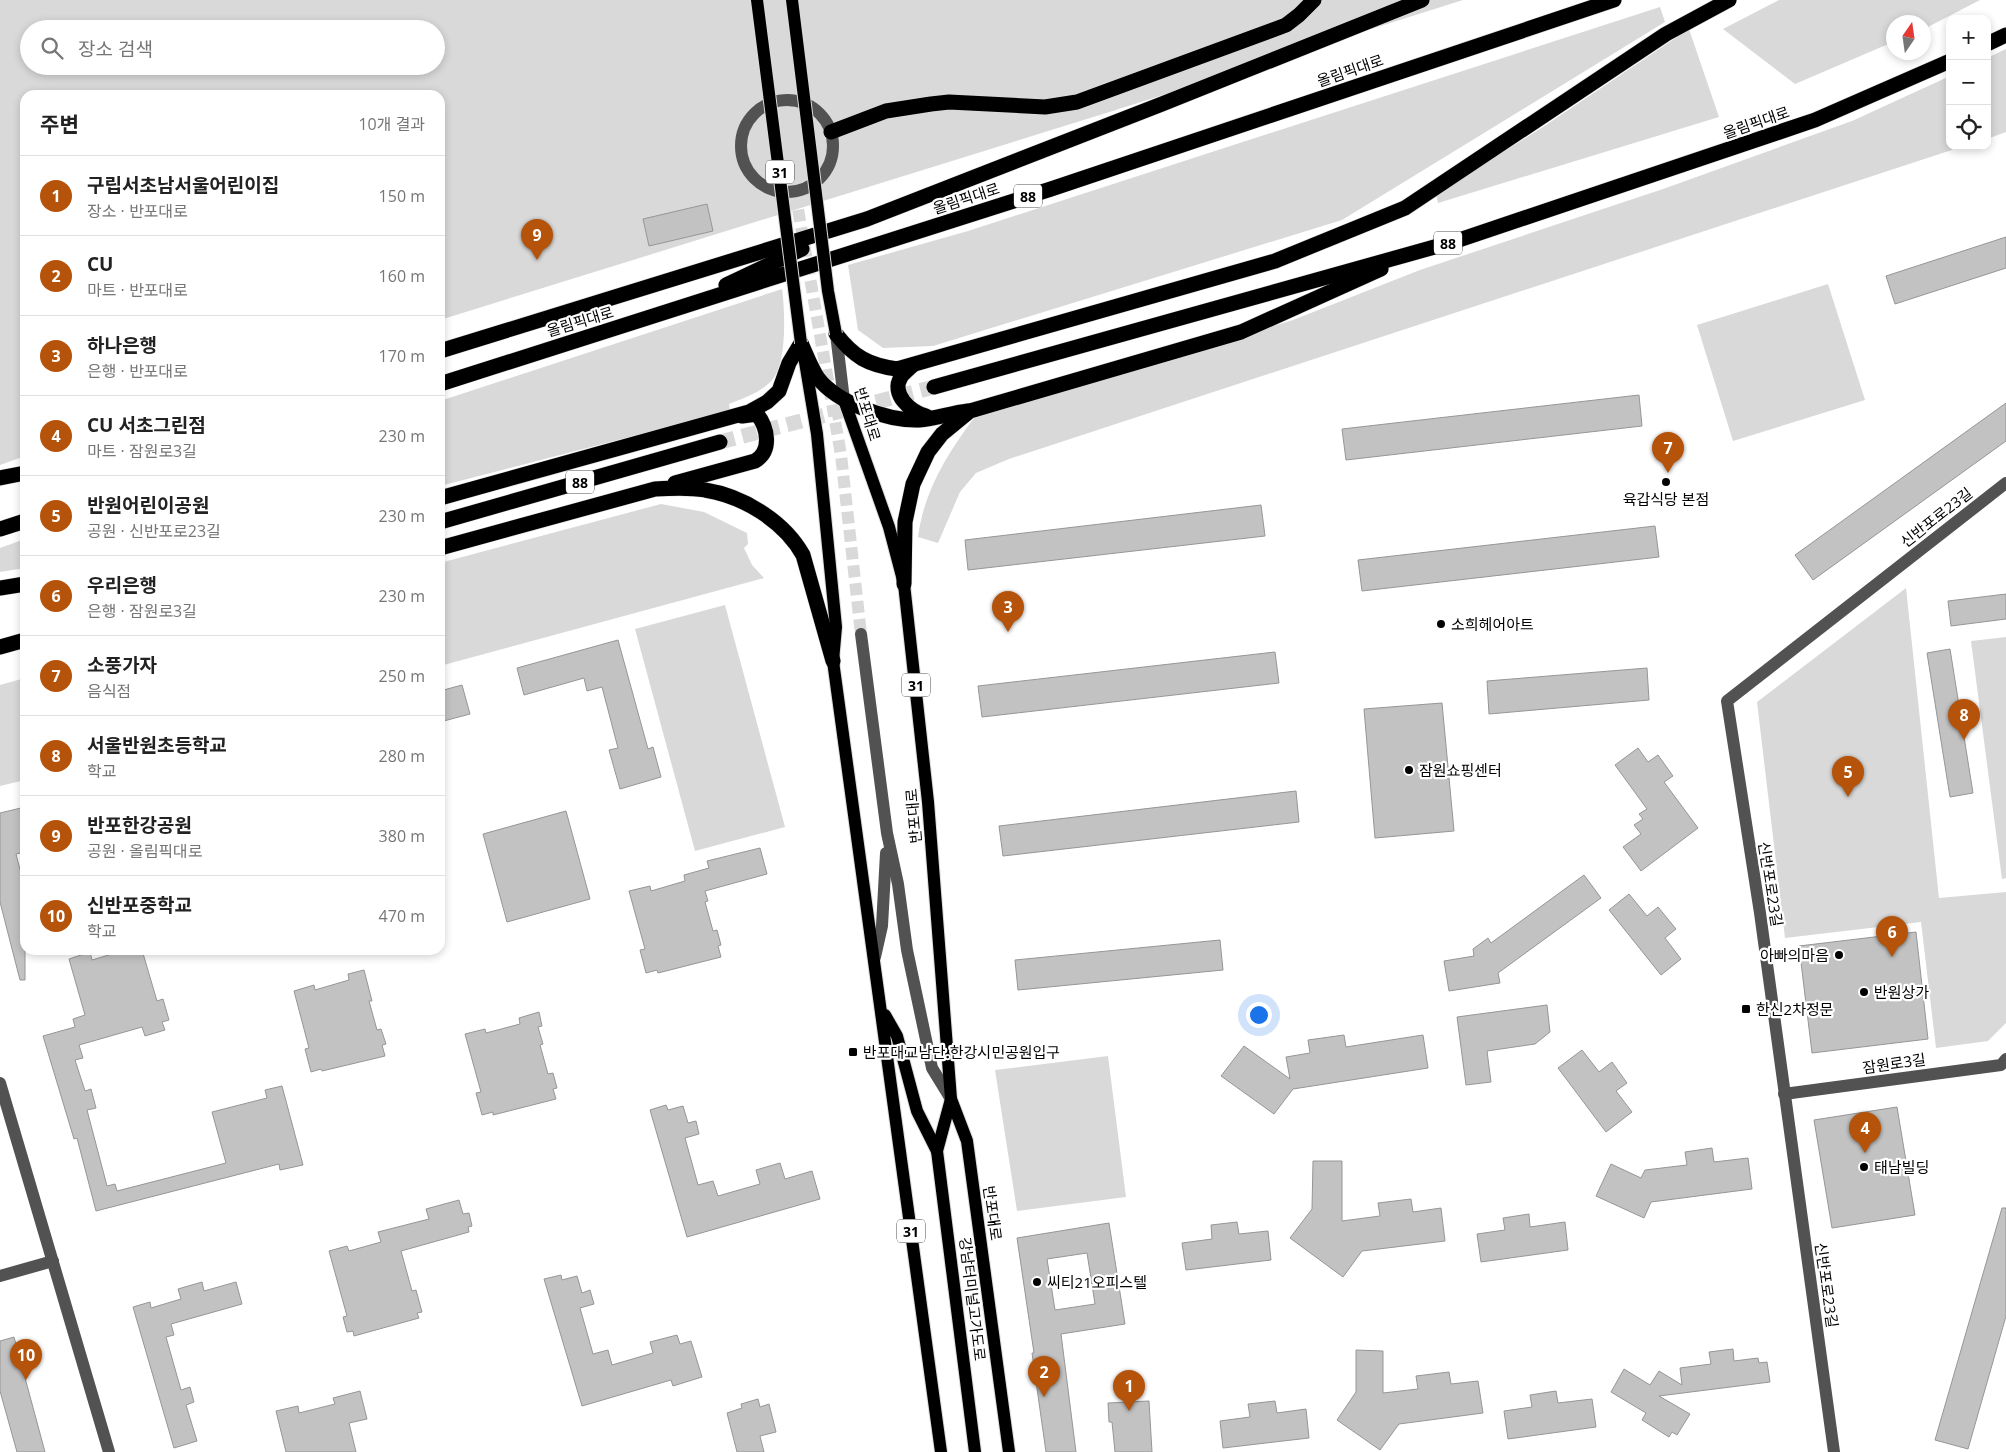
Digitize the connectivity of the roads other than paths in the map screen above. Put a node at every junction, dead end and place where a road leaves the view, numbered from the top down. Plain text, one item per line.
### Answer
1 (757, 0) edge
2 (792, 0) edge
3 (1314, 0) edge
4 (1422, 0) edge
5 (1614, 0) edge
6 (1729, 0) edge
7 (2006, 35) edge
8 (1991, 42) edge
9 (1946, 63) edge
10 (831, 132) junction
11 (867, 219) junction
12 (1427, 248) junction
13 (666, 312) junction
14 (836, 334) junction
15 (801, 343) junction
16 (445, 349) edge
17 (529, 355) junction
18 (913, 365) junction
19 (445, 373) edge
20 (445, 382) edge
21 (934, 387) tunnel mouth
22 (844, 400) junction
23 (970, 411) junction
24 (724, 418) junction
25 (933, 418) junction
26 (720, 442) tunnel mouth
27 (20, 474) edge
28 (0, 478) edge
29 (2006, 483) edge
30 (655, 489) junction
31 (445, 497) edge
32 (445, 521) edge
33 (20, 523) edge
34 (0, 529) edge
35 (445, 547) edge
36 (904, 584) junction
37 (20, 585) edge
38 (0, 588) edge
39 (861, 634) tunnel mouth
40 (20, 641) edge
41 (0, 647) edge
42 (833, 661) junction
43 (887, 833) junction
44 (875, 958) junction
45 (882, 1010) junction
46 (2006, 1059) edge
47 (0, 1083) edge
48 (1784, 1094) junction
49 (951, 1099) junction
50 (937, 1150) junction
51 (53, 1261) junction
52 (0, 1276) edge
53 (109, 1452) edge
54 (941, 1452) edge
55 (975, 1452) edge
56 (1008, 1452) edge
57 (1834, 1452) edge

1 - 15 main road, 31, bridge
2 - 14 main road, 반포대로 / 31, bridge
3 - 10 highway
4 - 11 highway
5 - 13 highway, 올림픽대로 / 88
6 - 18 highway
7 - 8 highway
9 - 12 highway, 올림픽대로 / 88
10 - 10 street
11 - 13 highway
11 - 16 highway
12 - 21 highway, 올림픽대로 / 88
12 - 23 highway
13 - 17 highway, 올림픽대로 / 88
14 - 18 highway
14 - 22 street, 반포대로 / 31
15 - 22 highway
15 - 24 highway
15 - 42 main road, 31
17 - 19 highway
17 - 20 highway, 올림픽대로 / 88
18 - 25 highway
22 - 25 highway
22 - 36 main road, 반포대로 / 31
23 - 25 highway
23 - 36 highway
24 - 30 highway
24 - 31 highway
26 - 32 highway, 88
27 - 28 highway
29 - 48 street, 신반포로23길
30 - 35 highway
30 - 42 highway
33 - 34 highway
36 - 49 main road, 반포대로 / 31
37 - 38 highway
39 - 43 street, 반포대로
40 - 41 highway
42 - 44 main road, 31
43 - 44 street
43 - 49 street
44 - 45 main road, 31
45 - 50 main road, 31
45 - 54 main road, 31
46 - 48 street, 잠원로3길
47 - 51 street
48 - 57 street, 신반포로23길
49 - 50 main road, 31
49 - 56 main road, 반포대로 / 31
50 - 55 main road, 강남터미널고가도로 / 31
51 - 52 street
51 - 53 street

